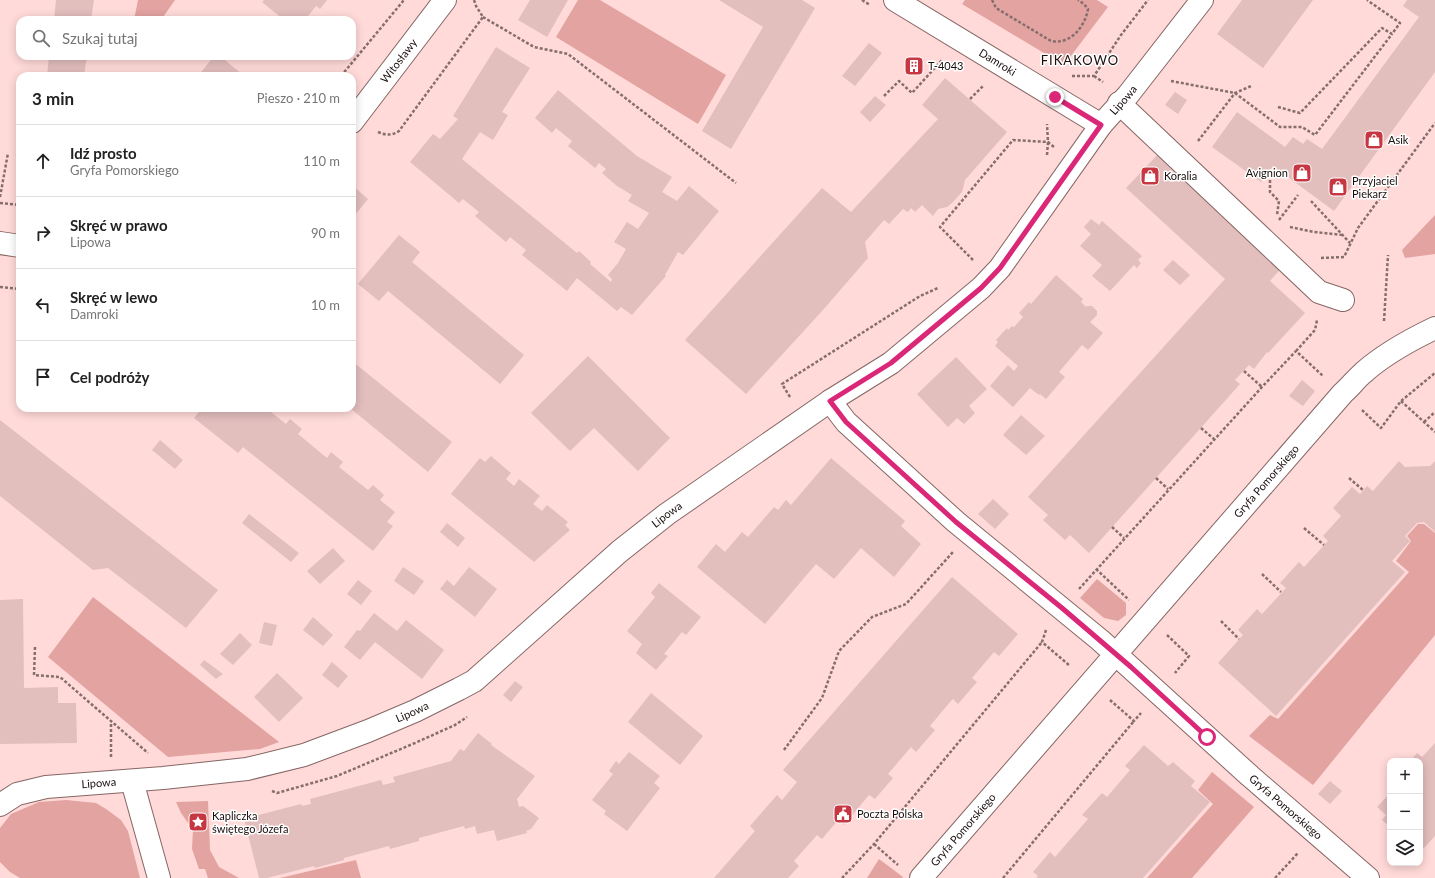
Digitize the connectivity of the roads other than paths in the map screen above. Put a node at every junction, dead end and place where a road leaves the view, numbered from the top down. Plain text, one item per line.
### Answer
1 (445, 0) edge
2 (895, 0) edge
3 (1202, 0) edge
4 (1119, 103) junction
5 (1101, 125) junction
6 (362, 126) edge
7 (0, 243) edge
8 (16, 245) edge
9 (1343, 300) dead end
10 (1435, 328) edge
11 (830, 401) junction
12 (1116, 655) junction
13 (132, 781) junction
14 (0, 805) edge
15 (159, 878) edge
16 (921, 878) edge
17 (1368, 878) edge

1 - 6 street, Witosławy
2 - 5 street, Damroki
3 - 4 street, Lipowa
4 - 5 street, Lipowa
4 - 9 street
5 - 11 street, Lipowa
7 - 8 street
10 - 12 street, Gryfa Pomorskiego
11 - 12 street, Gryfa Pomorskiego
11 - 13 street, Lipowa
12 - 16 street, Gryfa Pomorskiego
12 - 17 street, Gryfa Pomorskiego
13 - 14 street, Lipowa
13 - 15 street

